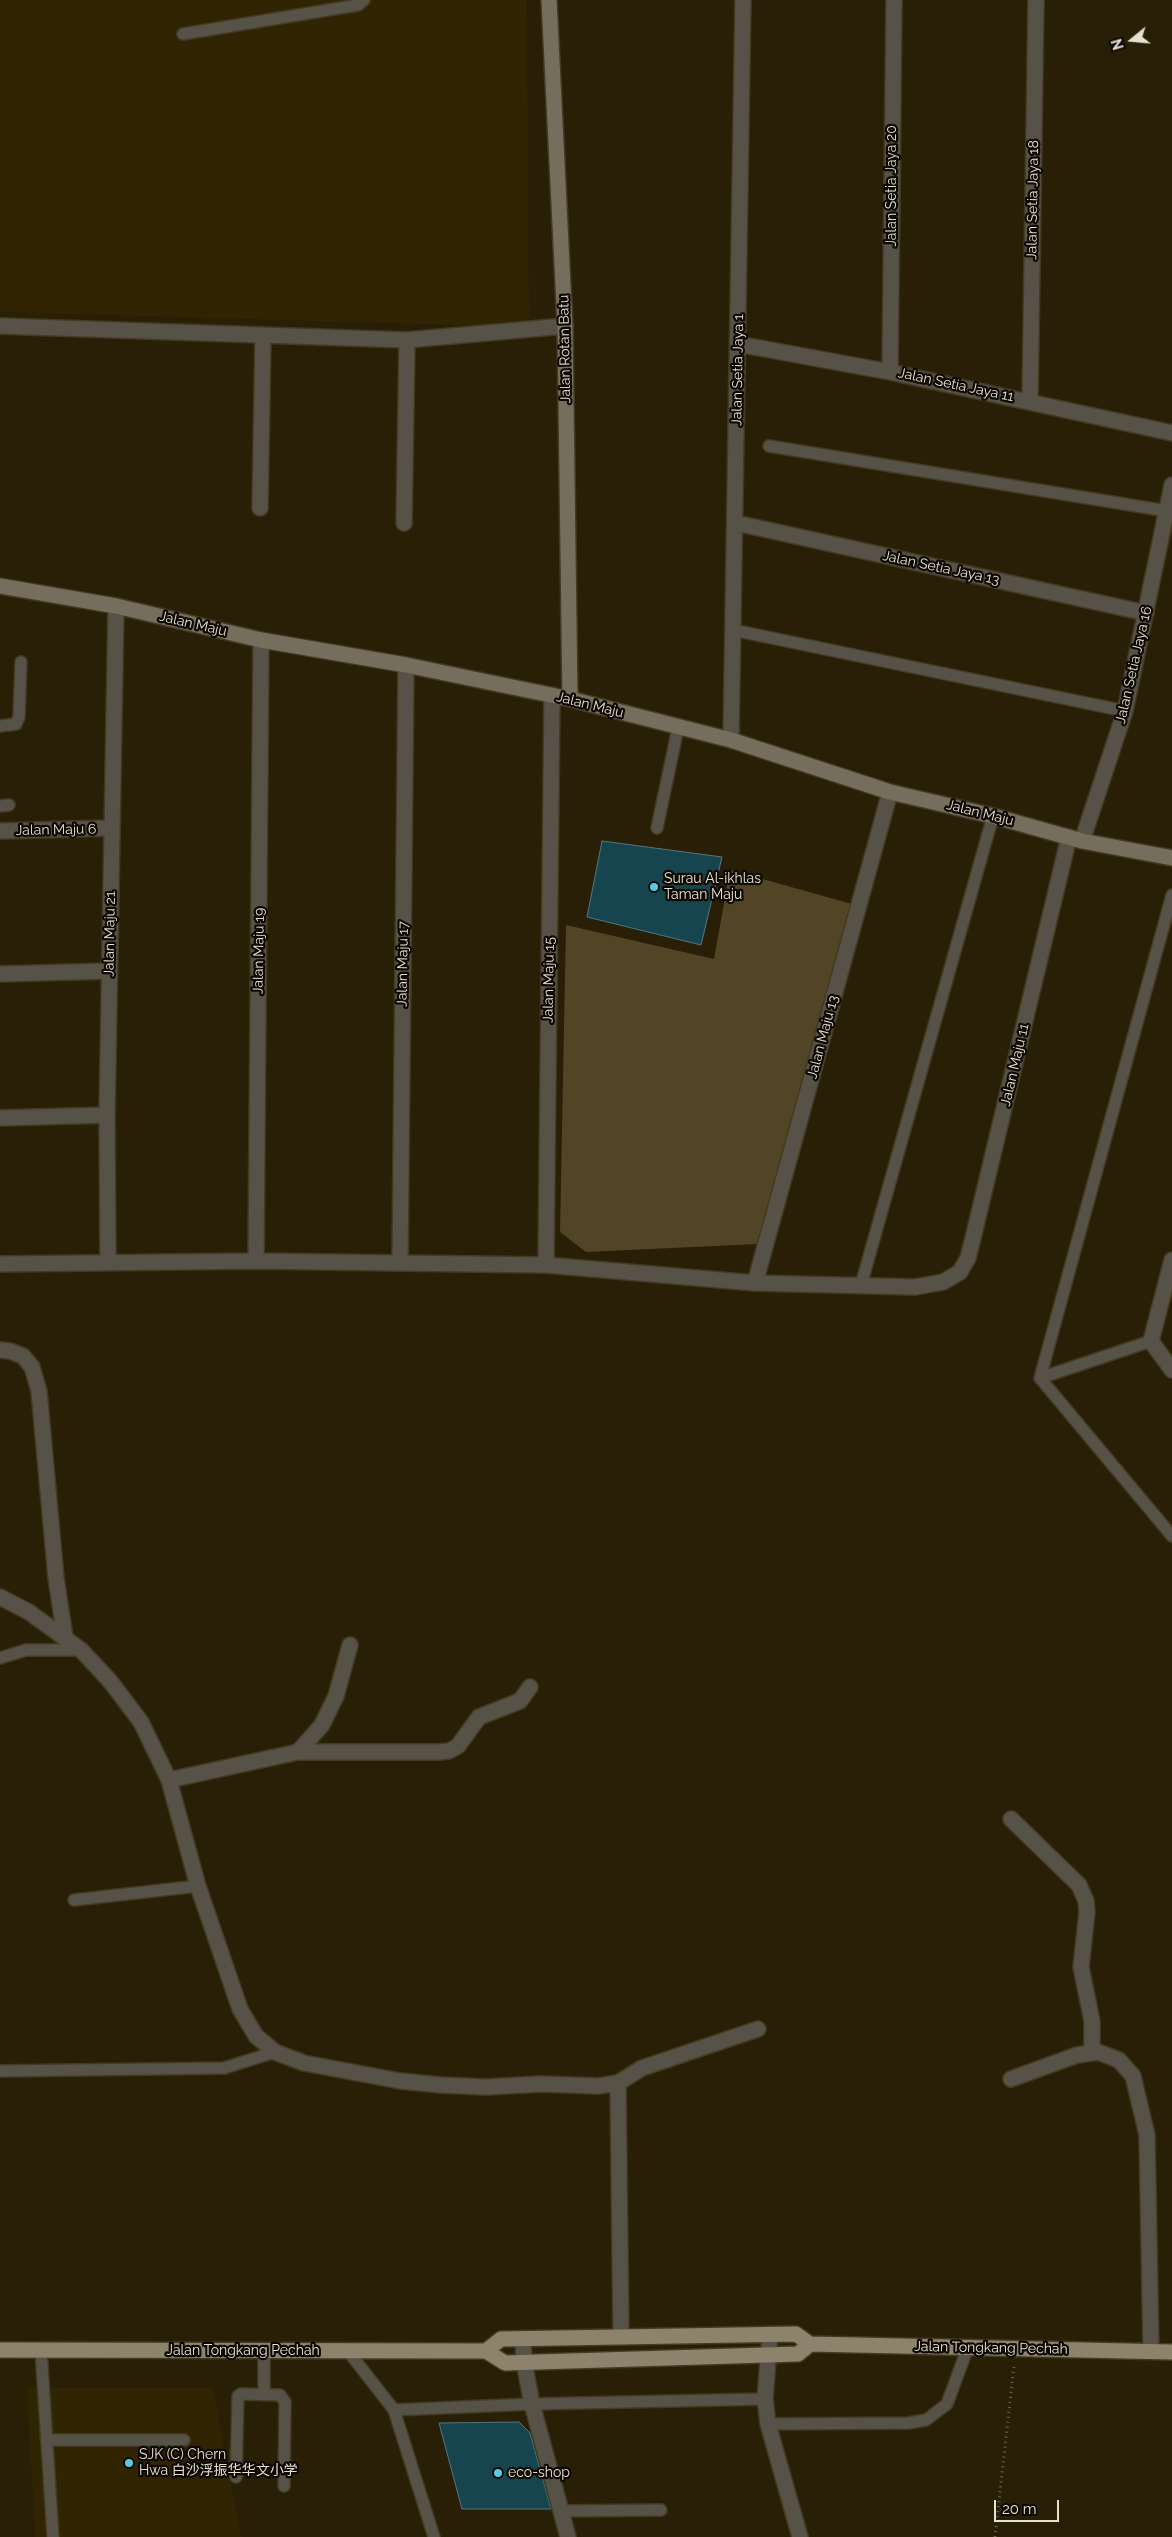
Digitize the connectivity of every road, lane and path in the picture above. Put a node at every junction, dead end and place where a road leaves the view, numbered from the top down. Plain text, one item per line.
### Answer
1 (364, 0) edge
2 (549, 0) edge
3 (743, 0) edge
4 (894, 0) edge
5 (1036, 0) edge
6 (183, 34) dead end
7 (0, 326) edge
8 (565, 326) junction
9 (263, 336) junction
10 (407, 340) junction
11 (738, 344) junction
12 (890, 372) junction
13 (1030, 400) junction
14 (1172, 433) edge
15 (769, 446) dead end
16 (1172, 485) edge
17 (260, 508) dead end
18 (1167, 511) junction
19 (404, 523) dead end
20 (736, 523) junction
21 (0, 586) edge
22 (116, 606) junction
23 (1146, 613) junction
24 (733, 630) junction
25 (262, 640) junction
26 (20, 662) dead end
27 (406, 665) junction
28 (552, 695) junction
29 (570, 699) junction
30 (1125, 711) junction
31 (0, 726) edge
32 (678, 728) junction
33 (731, 740) junction
34 (890, 792) junction
35 (993, 816) junction
36 (111, 828) junction
37 (657, 828) dead end
38 (0, 831) edge
39 (1075, 839) junction
40 (1172, 858) edge
41 (1172, 895) edge
42 (110, 971) junction
43 (0, 974) edge
44 (107, 1115) junction
45 (0, 1118) edge
46 (1172, 1260) edge
47 (256, 1261) junction
48 (108, 1262) junction
49 (400, 1263) junction
50 (0, 1264) edge
51 (546, 1265) junction
52 (755, 1283) junction
53 (861, 1285) junction
54 (1151, 1341) junction
55 (0, 1350) edge
56 (1172, 1370) edge
57 (1040, 1378) junction
58 (1172, 1536) edge
59 (0, 1597) edge
60 (65, 1637) junction
61 (350, 1645) dead end
62 (81, 1650) junction
63 (0, 1658) edge
64 (530, 1687) dead end
65 (298, 1752) junction
66 (169, 1780) junction
67 (1011, 1819) dead end
68 (198, 1886) junction
69 (74, 1900) dead end
70 (758, 2029) dead end
71 (275, 2052) junction
72 (1092, 2053) junction
73 (0, 2071) edge
74 (1011, 2079) dead end
75 (618, 2083) junction
76 (770, 2334) junction
77 (621, 2336) junction
78 (523, 2339) junction
79 (810, 2344) junction
80 (968, 2347) junction
81 (1016, 2348) junction
82 (0, 2350) edge
83 (40, 2350) junction
84 (264, 2351) junction
85 (486, 2351) junction
86 (1151, 2351) junction
87 (348, 2352) junction
88 (1172, 2352) edge
89 (769, 2355) junction
90 (524, 2362) junction
91 (264, 2395) junction
92 (765, 2399) junction
93 (532, 2404) junction
94 (394, 2410) junction
95 (768, 2424) junction
96 (46, 2440) junction
97 (184, 2440) dead end
98 (236, 2477) dead end
99 (284, 2486) dead end
100 (661, 2510) dead end
101 (561, 2511) junction
102 (53, 2537) edge
103 (434, 2537) edge
104 (568, 2537) edge
105 (800, 2537) edge
106 (995, 2537) edge

1 - 6 lane
2 - 8 street, Jalan Rotan Batu
3 - 11 street, Jalan Setia Jaya 1
4 - 12 street, Jalan Setia Jaya 20
5 - 13 street, Jalan Setia Jaya 18
7 - 9 street
8 - 10 street
8 - 29 street, Jalan Rotan Batu
9 - 10 street
9 - 17 street
10 - 19 street
11 - 12 street, Jalan Setia Jaya 11
11 - 20 street, Jalan Setia Jaya 1
12 - 13 street, Jalan Setia Jaya 11
13 - 14 street, Jalan Setia Jaya 11
15 - 18 lane
16 - 18 street, Jalan Setia Jaya 16
18 - 23 street, Jalan Setia Jaya 16
20 - 23 street, Jalan Setia Jaya 13
20 - 24 street, Jalan Setia Jaya 1
21 - 22 street, Jalan Maju
22 - 25 street, Jalan Maju
22 - 36 street, Jalan Maju 21
23 - 30 street, Jalan Setia Jaya 16
24 - 30 lane
24 - 33 street, Jalan Setia Jaya 1
25 - 27 street, Jalan Maju
25 - 47 street, Jalan Maju 19
26 - 31 lane
27 - 28 street, Jalan Maju
27 - 49 street, Jalan Maju 17
28 - 29 street, Jalan Maju
28 - 51 street, Jalan Maju 15
29 - 32 street, Jalan Maju
30 - 39 street, Jalan Setia Jaya 16
32 - 33 street, Jalan Maju
32 - 37 lane
33 - 34 street, Jalan Maju
34 - 35 street, Jalan Maju
34 - 52 street, Jalan Maju 13
35 - 39 street, Jalan Maju
35 - 53 lane
36 - 38 street, Jalan Maju 6
36 - 42 street, Jalan Maju 21
39 - 40 street, Jalan Maju
39 - 53 street, Jalan Maju 11
41 - 57 lane
42 - 43 street
42 - 44 street, Jalan Maju 21
44 - 45 street
44 - 48 street, Jalan Maju 21
46 - 54 street
47 - 48 street
47 - 49 street
48 - 50 street
49 - 51 street
51 - 52 street
52 - 53 street
54 - 56 street
54 - 57 lane
55 - 60 street
57 - 58 lane
59 - 60 street
60 - 62 street
61 - 65 street
62 - 63 lane
62 - 66 street
64 - 65 street
65 - 66 street
66 - 68 street
67 - 72 street
68 - 69 lane
68 - 71 street
70 - 75 street
71 - 73 lane
71 - 75 street
72 - 74 street
72 - 86 street
75 - 77 street
76 - 77 main road, Jalan Tongkang Pechah
76 - 79 main road, Jalan Tongkang Pechah
76 - 89 street
77 - 78 main road, Jalan Tongkang Pechah
78 - 85 main road, Jalan Tongkang Pechah
78 - 90 street
79 - 80 main road, Jalan Tongkang Pechah
79 - 89 main road, Jalan Tongkang Pechah
80 - 81 main road, Jalan Tongkang Pechah
80 - 95 lane
81 - 86 main road, Jalan Tongkang Pechah
81 - 106 path
82 - 83 main road, Jalan Tongkang Pechah
83 - 84 main road, Jalan Tongkang Pechah
83 - 96 lane
84 - 87 main road, Jalan Tongkang Pechah
84 - 91 lane
85 - 87 main road, Jalan Tongkang Pechah
85 - 90 main road, Jalan Tongkang Pechah
86 - 88 main road, Jalan Tongkang Pechah
87 - 94 lane
89 - 90 main road, Jalan Tongkang Pechah
89 - 92 street
90 - 93 street
91 - 98 lane
91 - 99 lane
92 - 93 lane
92 - 95 street
93 - 94 lane
93 - 101 street
94 - 103 lane
95 - 105 street
96 - 97 lane
96 - 102 lane
100 - 101 lane
101 - 104 street

